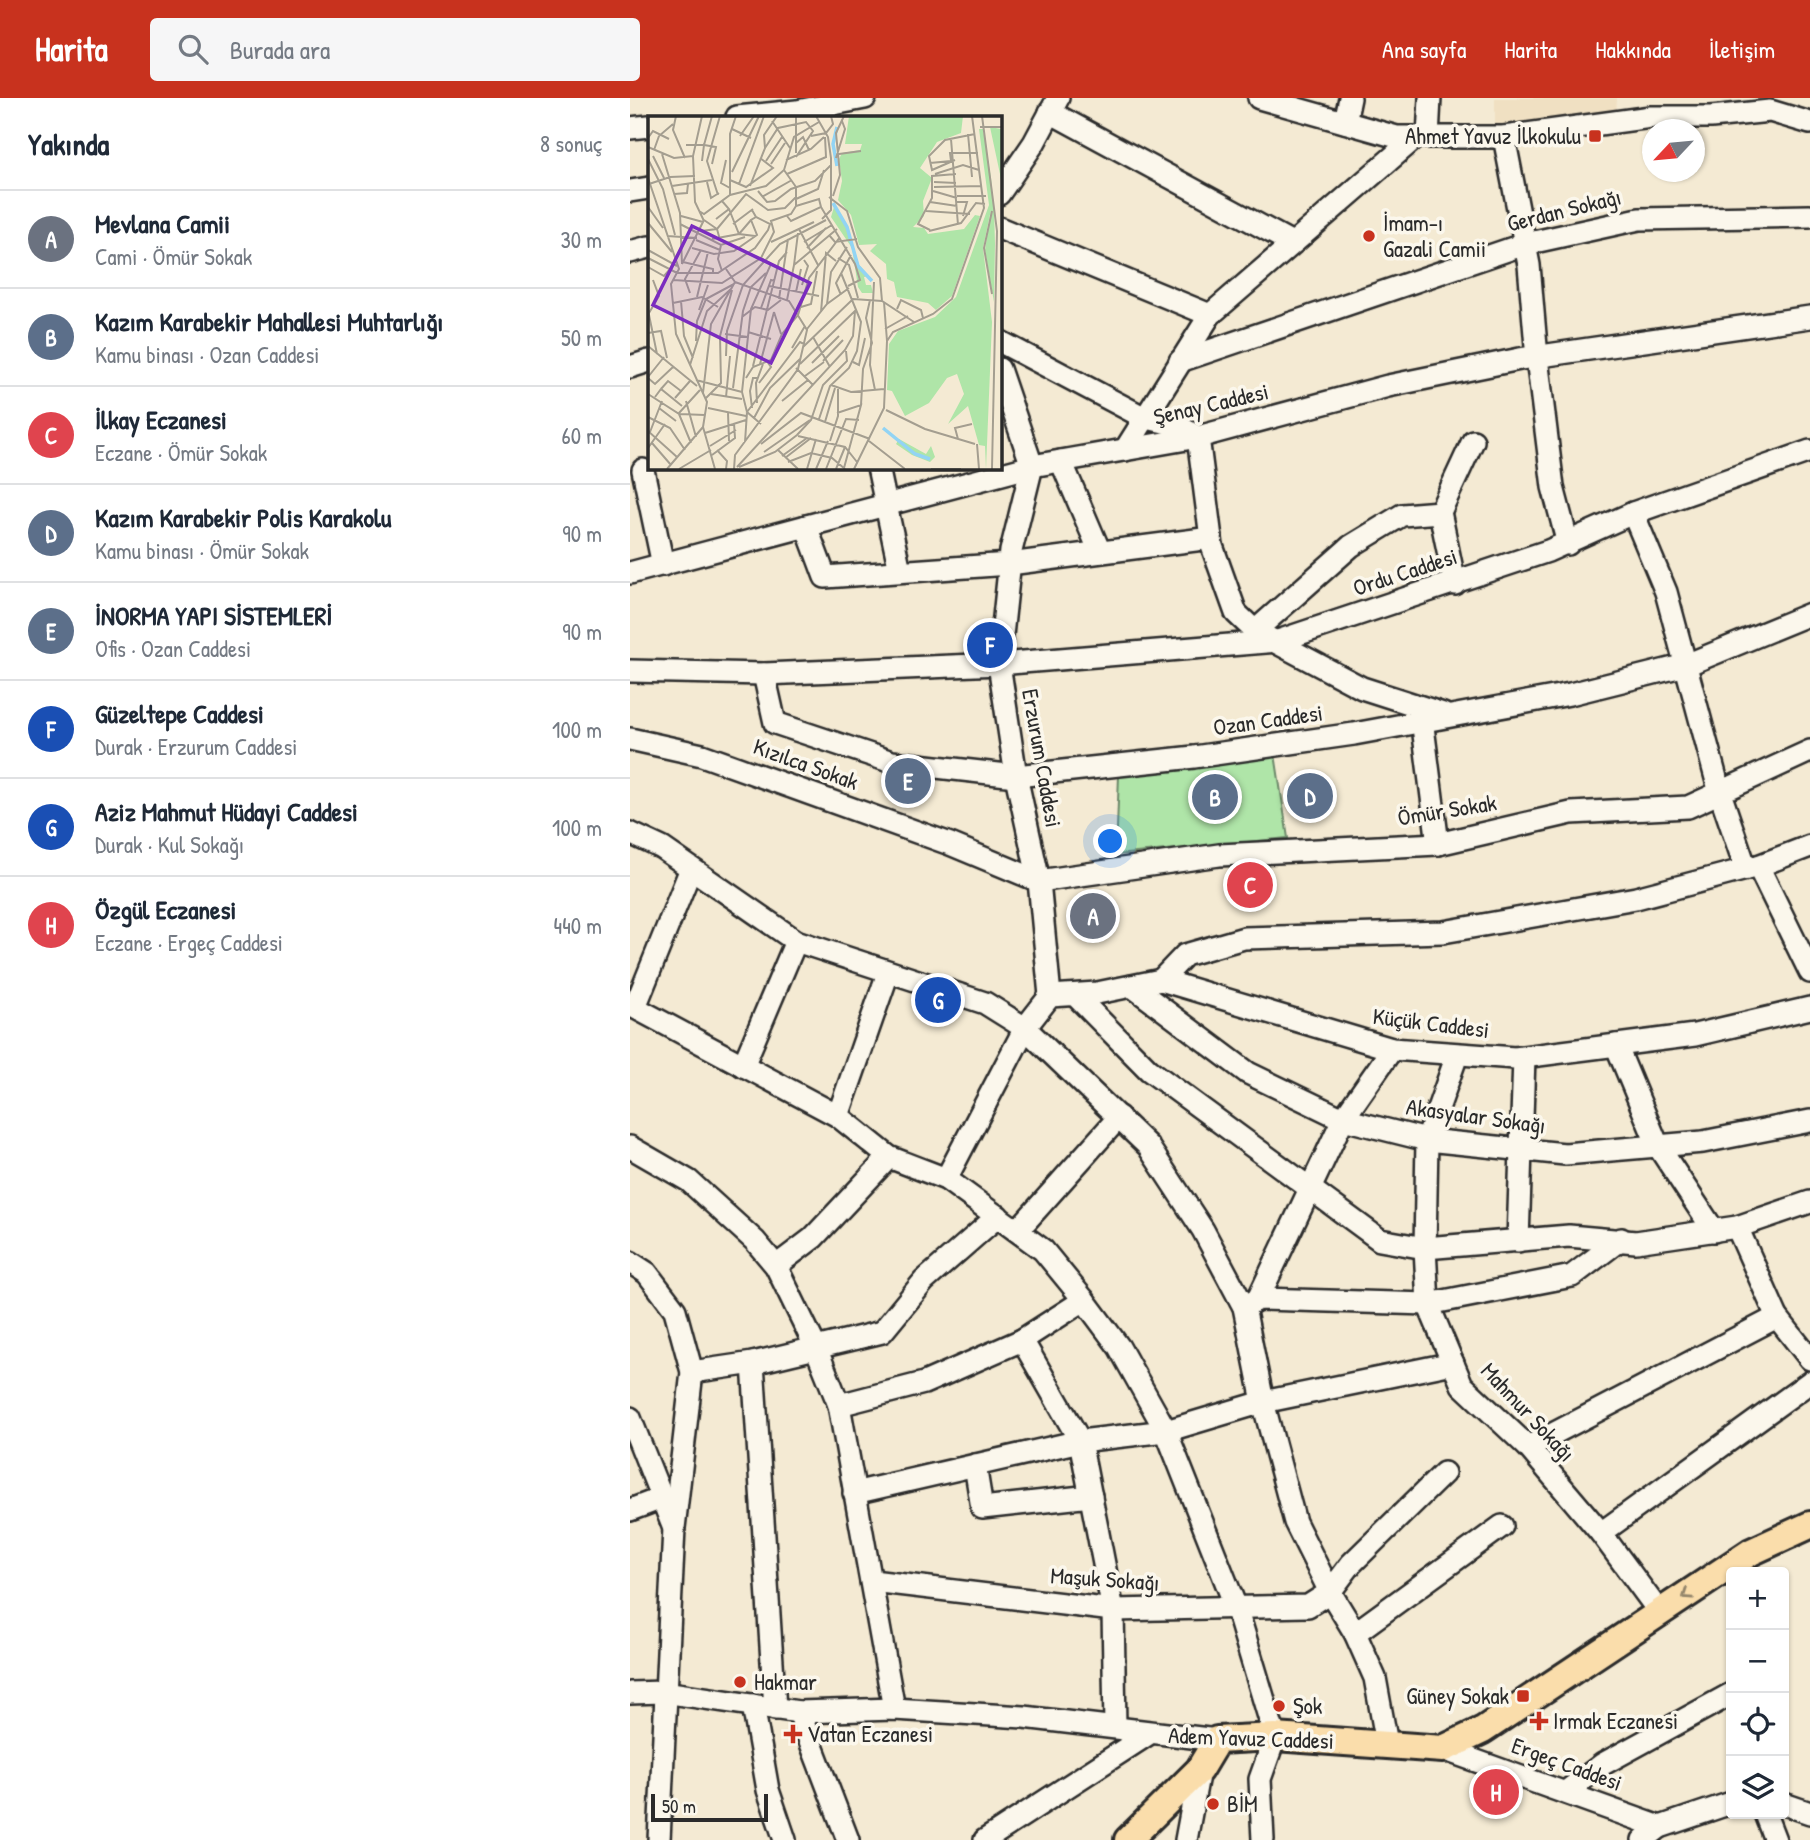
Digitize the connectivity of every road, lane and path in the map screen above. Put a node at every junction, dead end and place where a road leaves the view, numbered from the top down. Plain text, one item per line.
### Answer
1 (865, 98) edge
2 (1259, 98) edge
3 (1350, 98) edge
4 (1430, 98) edge
5 (1054, 105) edge
6 (1772, 105) edge
7 (1652, 107) edge
8 (797, 109) edge
9 (744, 116) edge
10 (1345, 122) junction
11 (1810, 124) edge
12 (648, 126) edge
13 (630, 128) edge
14 (1422, 137) junction
15 (1504, 137) junction
16 (648, 188) edge
17 (630, 191) edge
18 (1001, 191) edge
19 (1810, 216) edge
20 (1001, 229) edge
21 (1292, 243) junction
22 (1525, 244) junction
23 (648, 247) edge
24 (630, 252) edge
25 (1210, 314) junction
26 (1810, 317) edge
27 (1001, 342) edge
28 (1537, 358) junction
29 (648, 361) edge
30 (1180, 361) junction
31 (630, 367) edge
32 (1001, 375) edge
33 (1143, 417) junction
34 (1198, 437) junction
35 (1473, 441) dead end
36 (1125, 450) junction
37 (1810, 451) edge
38 (1061, 461) junction
39 (1032, 466) junction
40 (878, 469) edge
41 (642, 470) edge
42 (887, 505) junction
43 (1440, 512) junction
44 (1633, 513) junction
45 (806, 526) junction
46 (1211, 538) junction
47 (1568, 544) junction
48 (1100, 552) junction
49 (1009, 564) junction
50 (663, 565) junction
51 (900, 571) junction
52 (630, 573) edge
53 (1455, 584) junction
54 (1810, 614) edge
55 (1255, 631) junction
56 (1278, 641) junction
57 (999, 664) junction
58 (1686, 665) junction
59 (630, 671) edge
60 (765, 674) junction
61 (1449, 716) junction
62 (1422, 719) junction
63 (630, 739) edge
64 (1810, 751) edge
65 (1016, 776) junction
66 (1720, 793) junction
67 (630, 833) edge
68 (1438, 844) junction
69 (1810, 846) edge
70 (1752, 868) junction
71 (690, 871) junction
72 (1040, 881) junction
73 (796, 941) junction
74 (1810, 972) edge
75 (887, 973) junction
76 (1161, 980) junction
77 (1132, 986) junction
78 (1075, 995) junction
79 (1050, 996) junction
80 (632, 1006) edge
81 (1810, 1008) edge
82 (1025, 1028) junction
83 (1616, 1045) junction
84 (1392, 1049) junction
85 (1457, 1055) junction
86 (1524, 1057) junction
87 (743, 1066) junction
88 (838, 1116) junction
89 (1119, 1117) junction
90 (1343, 1119) junction
91 (1810, 1121) edge
92 (1427, 1140) junction
93 (1658, 1146) junction
94 (630, 1147) edge
95 (1519, 1150) junction
96 (889, 1157) junction
97 (946, 1179) junction
98 (1312, 1190) junction
99 (1810, 1202) edge
100 (998, 1216) junction
101 (1737, 1227) junction
102 (1018, 1230) junction
103 (1714, 1231) junction
104 (1621, 1239) junction
105 (1518, 1241) junction
106 (1425, 1248) junction
107 (630, 1262) edge
108 (776, 1266) junction
109 (1084, 1300) junction
110 (1251, 1303) junction
111 (1428, 1304) junction
112 (1777, 1317) junction
113 (1022, 1340) junction
114 (816, 1348) junction
115 (1810, 1359) edge
116 (754, 1363) junction
117 (1453, 1363) junction
118 (692, 1372) junction
119 (1810, 1382) edge
120 (1264, 1402) junction
121 (839, 1405) junction
122 (630, 1419) edge
123 (1166, 1431) junction
124 (1080, 1441) junction
125 (1528, 1447) junction
126 (975, 1465) junction
127 (1444, 1473) dead end
128 (854, 1493) junction
129 (1091, 1496) junction
130 (662, 1498) junction
131 (630, 1510) edge
132 (1502, 1525) dead end
133 (1810, 1525) edge
134 (674, 1528) junction
135 (1601, 1532) junction
136 (872, 1581) junction
137 (1330, 1591) junction
138 (1113, 1610) junction
139 (1237, 1610) junction
140 (1660, 1613) junction
141 (1356, 1633) junction
142 (633, 1687) edge
143 (664, 1692) junction
144 (1726, 1697) edge
145 (753, 1705) junction
146 (775, 1709) junction
147 (894, 1709) junction
148 (799, 1712) junction
149 (1115, 1727) junction
150 (1150, 1733) junction
151 (1275, 1737) junction
152 (1217, 1740) junction
153 (1387, 1744) junction
154 (1443, 1749) junction
155 (1199, 1770) junction
156 (1567, 1791) junction
157 (1726, 1805) edge
158 (1789, 1806) edge
159 (1810, 1813) edge
160 (1767, 1819) edge
161 (1662, 1833) edge
162 (1268, 1839) edge
163 (659, 1840) edge
164 (785, 1840) edge
165 (848, 1840) edge
166 (985, 1840) edge
167 (1128, 1840) edge
168 (1186, 1840) edge
169 (1643, 1840) edge
170 (1775, 1840) edge

1 - 8 street
2 - 10 street
3 - 10 street
4 - 14 street
5 - 18 street
5 - 21 street
6 - 7 street
6 - 11 street
7 - 15 street
8 - 9 street
10 - 14 street
12 - 13 street
14 - 15 street
14 - 21 street
15 - 22 street
16 - 17 street
19 - 22 street, Gerdan Sokağı
20 - 25 street
21 - 25 street
22 - 28 street
22 - 30 street, Gerdan Sokağı
23 - 24 street
25 - 30 street
26 - 28 street, Şenay Caddesi
27 - 33 street
28 - 34 street, Şenay Caddesi
28 - 47 street
29 - 31 street
30 - 33 street
32 - 39 street
33 - 34 street
33 - 36 street
34 - 36 street, Şenay Caddesi
34 - 46 street
35 - 43 street
36 - 38 street, Şenay Caddesi
37 - 44 street, Ordu Caddesi
38 - 39 street, Şenay Caddesi
38 - 48 street
39 - 42 street, Şenay Caddesi
39 - 49 street, Erzurum Caddesi
40 - 42 street
41 - 50 street
42 - 45 street, Şenay Caddesi
42 - 51 street
43 - 53 street
43 - 55 street
44 - 47 street, Ordu Caddesi
44 - 58 street
45 - 50 street, Şenay Caddesi
45 - 51 street
46 - 48 street
46 - 55 street
47 - 53 street, Ordu Caddesi
48 - 49 street
49 - 51 street
49 - 57 street, Erzurum Caddesi
50 - 52 street, Şenay Caddesi
53 - 56 street, Ordu Caddesi
54 - 58 street, Ozan Caddesi
55 - 56 street
56 - 57 street, Ordu Caddesi
56 - 61 street
57 - 60 street, Ordu Caddesi
57 - 65 street, Erzurum Caddesi
58 - 61 street, Ozan Caddesi
58 - 66 street
59 - 60 street, Ordu Caddesi
60 - 65 street, Ozan Caddesi
61 - 62 street, Ozan Caddesi
62 - 65 street, Ozan Caddesi
62 - 68 street
63 - 72 street, Kızılca Sokak
64 - 66 street, Ömür Sokak
65 - 72 street, Erzurum Caddesi
66 - 68 street, Ömür Sokak
66 - 70 street
67 - 71 street
68 - 72 street, Ömür Sokak
69 - 70 street
70 - 74 street
70 - 76 street
71 - 73 street
71 - 80 street
72 - 79 street, Erzurum Caddesi
73 - 75 street
73 - 87 street
75 - 82 street
75 - 88 street
76 - 77 street, Küçük Caddesi
76 - 84 street, Küçük Caddesi
77 - 78 street, Küçük Caddesi
77 - 90 street, Akasyalar Sokağı
78 - 79 street, Küçük Caddesi
78 - 98 street
79 - 82 street
80 - 87 street
81 - 83 street, Küçük Caddesi
82 - 89 street
82 - 97 street
83 - 86 street, Küçük Caddesi
83 - 93 street
84 - 85 street, Küçük Caddesi
84 - 90 street
85 - 86 street, Küçük Caddesi
85 - 92 street, Mahmur Sokağı
86 - 95 street
87 - 88 street
88 - 96 street
89 - 102 street
89 - 110 street
90 - 92 street, Akasyalar Sokağı
90 - 98 street
91 - 93 street, Akasyalar Sokağı
92 - 95 street, Akasyalar Sokağı
92 - 106 street, Mahmur Sokağı
93 - 95 street, Akasyalar Sokağı
93 - 103 street
94 - 108 street
95 - 105 street
96 - 97 street
96 - 108 street
97 - 100 street
98 - 106 street
98 - 110 street
99 - 101 street
100 - 102 street
100 - 114 street
101 - 103 street
101 - 112 street
102 - 109 street
103 - 104 street
104 - 105 street
104 - 111 street
105 - 106 street
106 - 111 street, Mahmur Sokağı
107 - 118 street
108 - 114 street
109 - 113 street
109 - 123 street
110 - 111 street
110 - 120 street
111 - 117 street, Mahmur Sokağı
112 - 115 street
112 - 125 street
113 - 121 street
113 - 124 street
114 - 116 street
114 - 121 street
116 - 118 street
116 - 146 street
117 - 120 street
117 - 125 street, Mahmur Sokağı
118 - 134 street
119 - 135 street
120 - 123 street
120 - 137 street
121 - 128 street
122 - 130 street
123 - 124 street
123 - 139 street
124 - 126 street
124 - 129 street
125 - 135 street, Mahmur Sokağı
126 - 128 street
126 - 129 street
127 - 137 street
128 - 136 street
129 - 138 street
130 - 131 street
130 - 134 street
132 - 141 street
133 -> 140 main road
134 - 143 street
135 - 140 street, Mahmur Sokağı
136 - 138 street, Maşuk Sokağı
136 - 147 street
137 - 139 street, Maşuk Sokağı
137 - 141 street
138 - 139 street, Maşuk Sokağı
138 - 149 street
139 - 151 street
140 - 154 main road
141 - 153 street
142 - 143 street, Adem Yavuz Caddesi
143 - 145 street, Adem Yavuz Caddesi
143 - 163 street
144 - 156 street
145 - 146 street, Adem Yavuz Caddesi
145 - 164 street
146 - 148 street, Adem Yavuz Caddesi
147 - 148 street, Adem Yavuz Caddesi
147 - 149 street, Adem Yavuz Caddesi
148 - 165 street
149 - 150 street, Adem Yavuz Caddesi
150 - 152 street, Adem Yavuz Caddesi
150 - 166 street
151 - 152 main road, Adem Yavuz Caddesi
151 - 153 main road, Adem Yavuz Caddesi
151 - 162 street
152 - 155 main road
153 - 154 main road, Adem Yavuz Caddesi
154 - 156 street, Ergeç Caddesi
155 - 167 main road
155 - 168 street
156 - 161 street, Ergeç Caddesi
157 - 161 street
158 - 159 street
160 - 170 street
161 - 169 street

